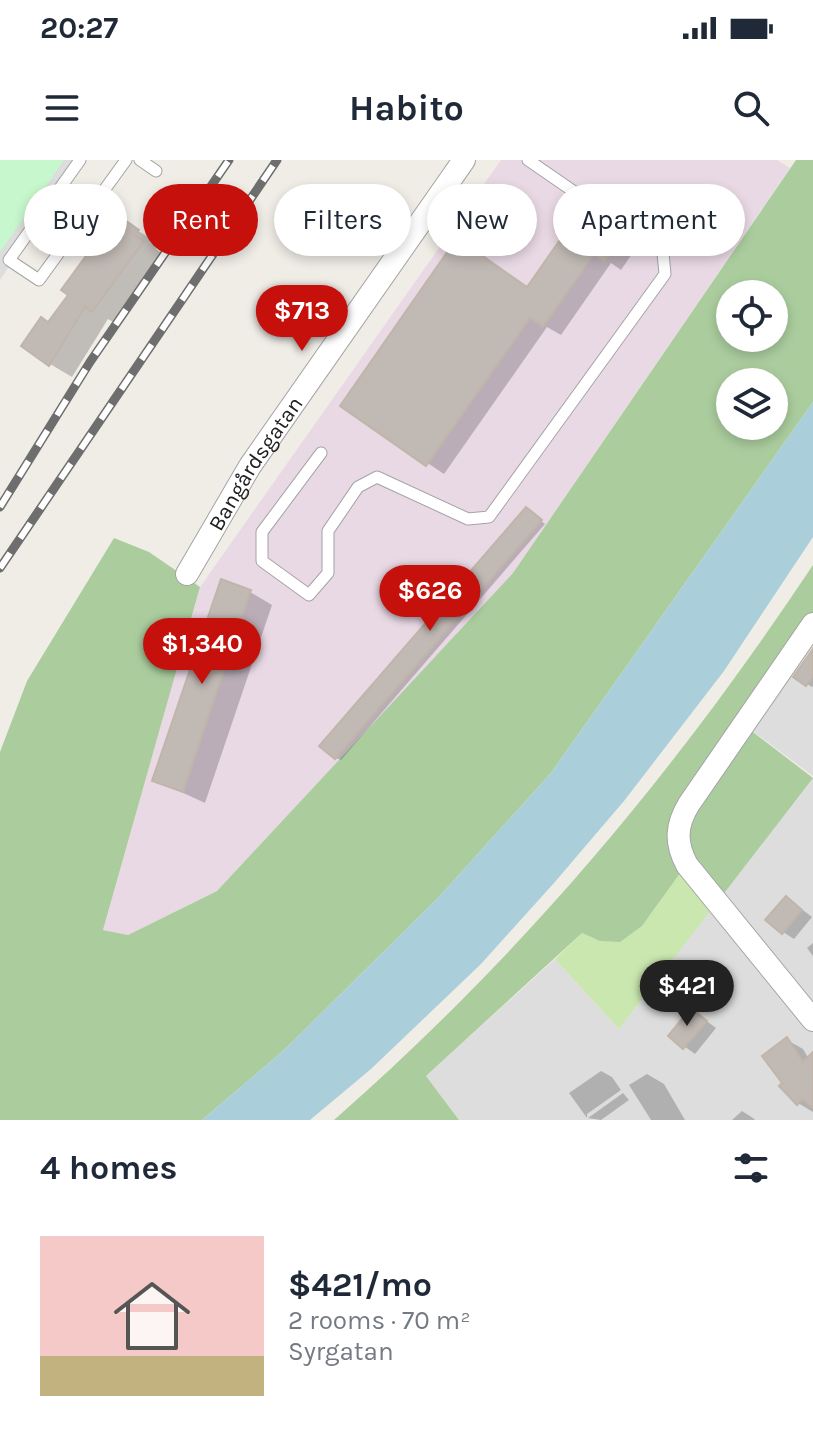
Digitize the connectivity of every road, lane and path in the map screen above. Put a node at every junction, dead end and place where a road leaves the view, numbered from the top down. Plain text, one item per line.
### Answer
1 (80, 160) edge
2 (126, 160) edge
3 (140, 160) edge
4 (464, 160) edge
5 (528, 160) edge
6 (156, 171) dead end
7 (321, 453) dead end
8 (187, 574) dead end
9 (813, 624) edge
10 (813, 1020) edge

1 - 2 lane
3 - 6 lane
4 - 8 street, Bangårdsgatan
5 - 7 lane
9 - 10 street

